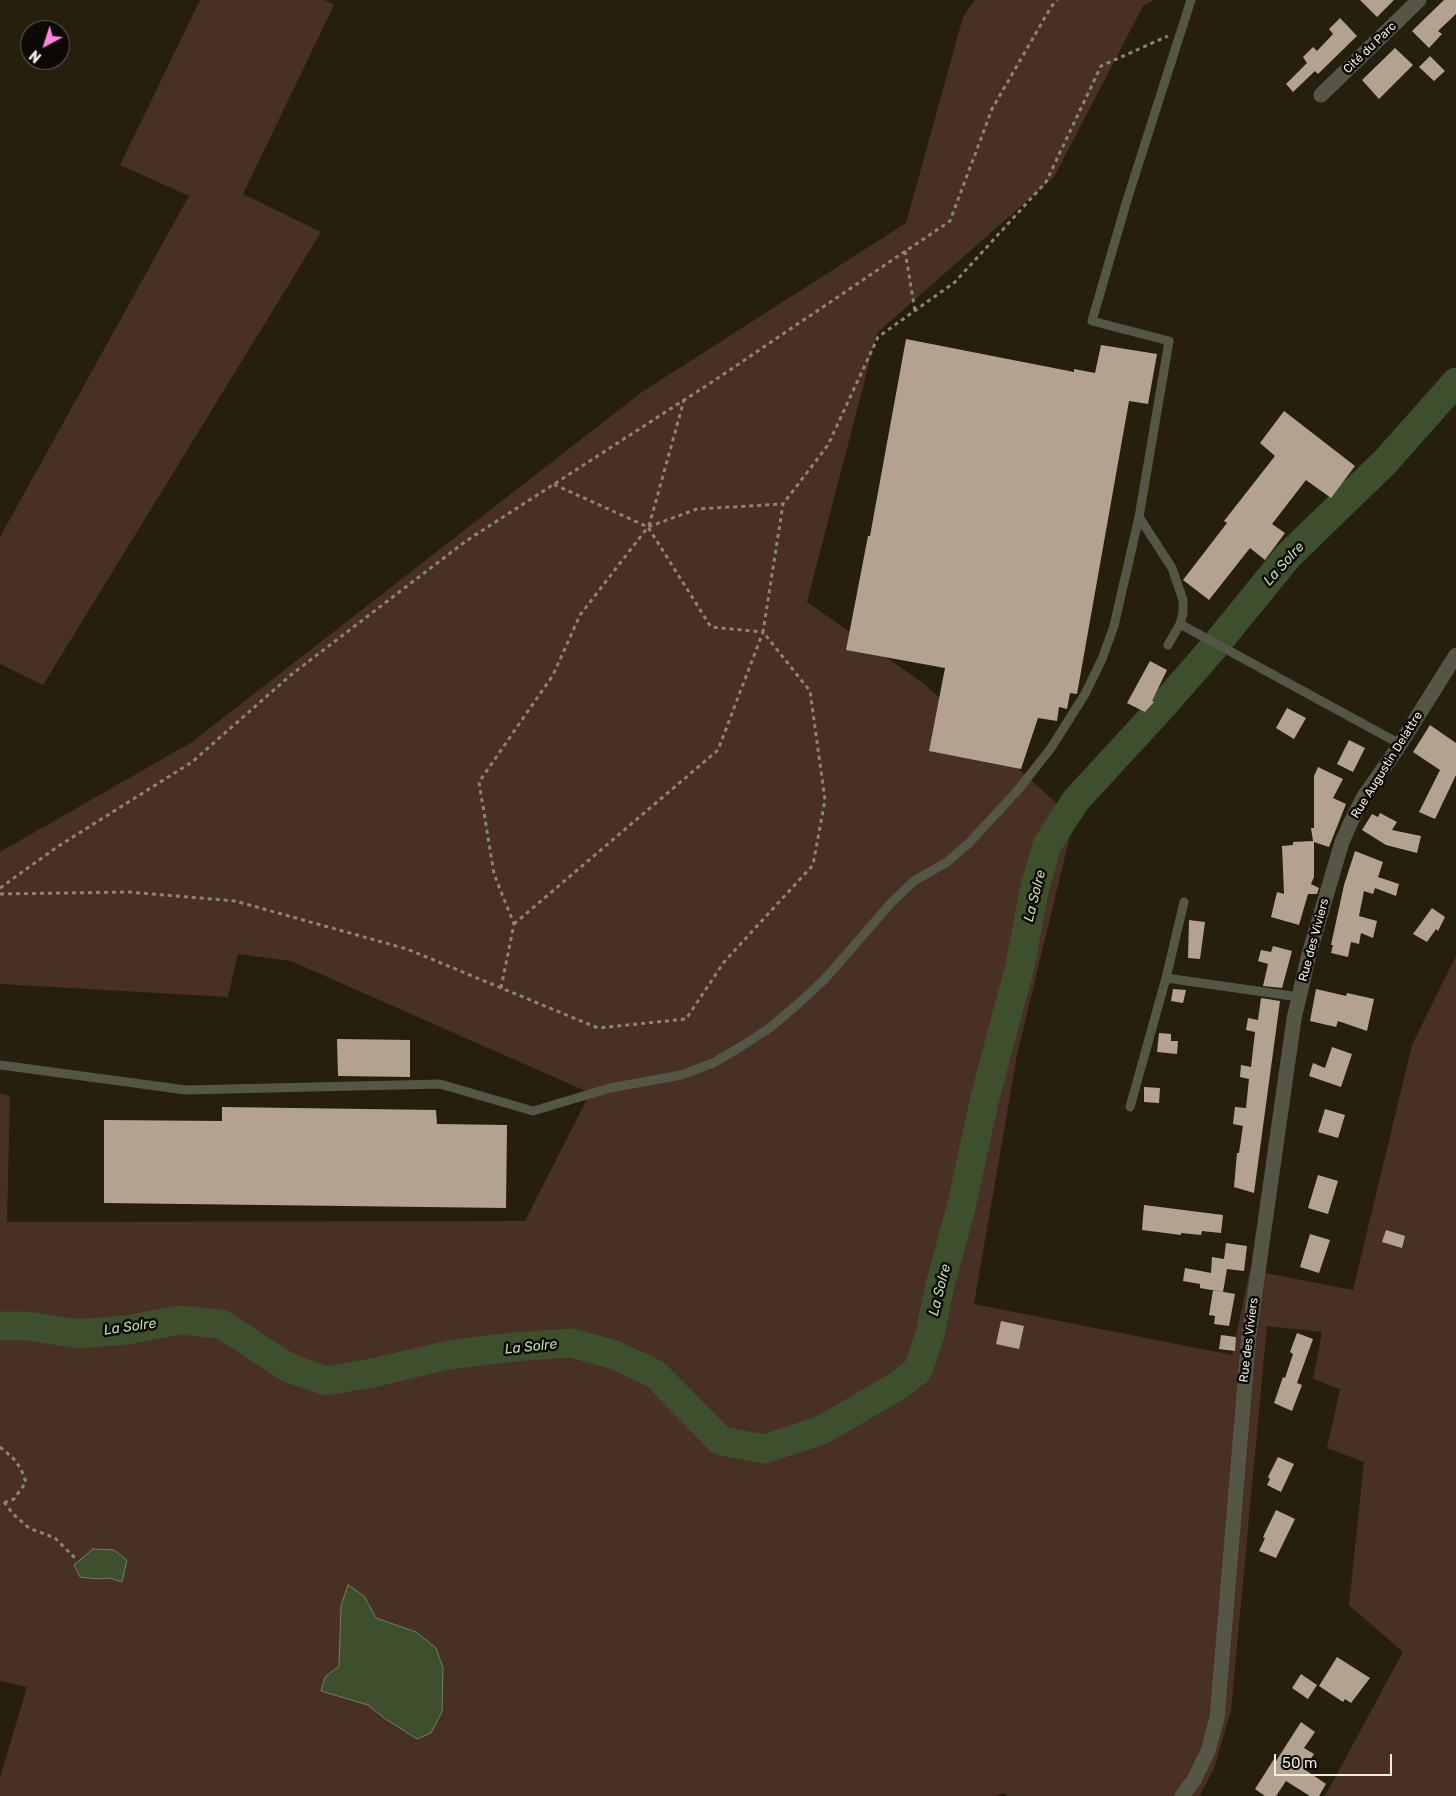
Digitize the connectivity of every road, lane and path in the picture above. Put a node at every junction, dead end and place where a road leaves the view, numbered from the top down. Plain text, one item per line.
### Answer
1 (1057, 0) edge
2 (1191, 0) edge
3 (1419, 0) edge
4 (1182, 29) junction
5 (1321, 96) dead end
6 (905, 251) junction
7 (916, 311) junction
8 (685, 399) junction
9 (553, 484) junction
10 (783, 504) junction
11 (1139, 517) junction
12 (648, 527) junction
13 (1180, 624) junction
14 (763, 632) junction
15 (1168, 645) dead end
16 (1456, 655) edge
17 (1400, 744) junction
18 (1331, 882) joint
19 (0, 888) edge
20 (0, 894) edge
21 (1184, 902) dead end
22 (514, 924) junction
23 (1166, 978) junction
24 (500, 988) junction
25 (1299, 997) junction
26 (0, 1065) edge
27 (1130, 1107) dead end
28 (0, 1447) edge
29 (2, 1503) edge
30 (76, 1559) dead end
31 (1182, 1796) edge

1 - 6 path
2 - 4 lane
3 - 5 street, Cité du Parc
4 - 7 path
4 - 11 lane
6 - 7 path
6 - 8 path
7 - 10 path
8 - 9 path
8 - 12 path
9 - 12 path
9 - 19 path
10 - 12 path
10 - 14 path
11 - 13 lane
11 - 26 lane
12 - 14 path
12 - 22 path
13 - 15 lane
13 - 17 lane
14 - 22 path
14 - 24 path
16 - 17 street, Rue Augustin Delattre
17 - 18 street, Rue Augustin Delattre
18 - 25 street, Rue des Viviers
20 - 24 path
21 - 23 lane
22 - 24 path
23 - 25 lane
23 - 27 lane
25 - 31 street, Rue des Viviers
28 - 29 path
29 - 30 path

